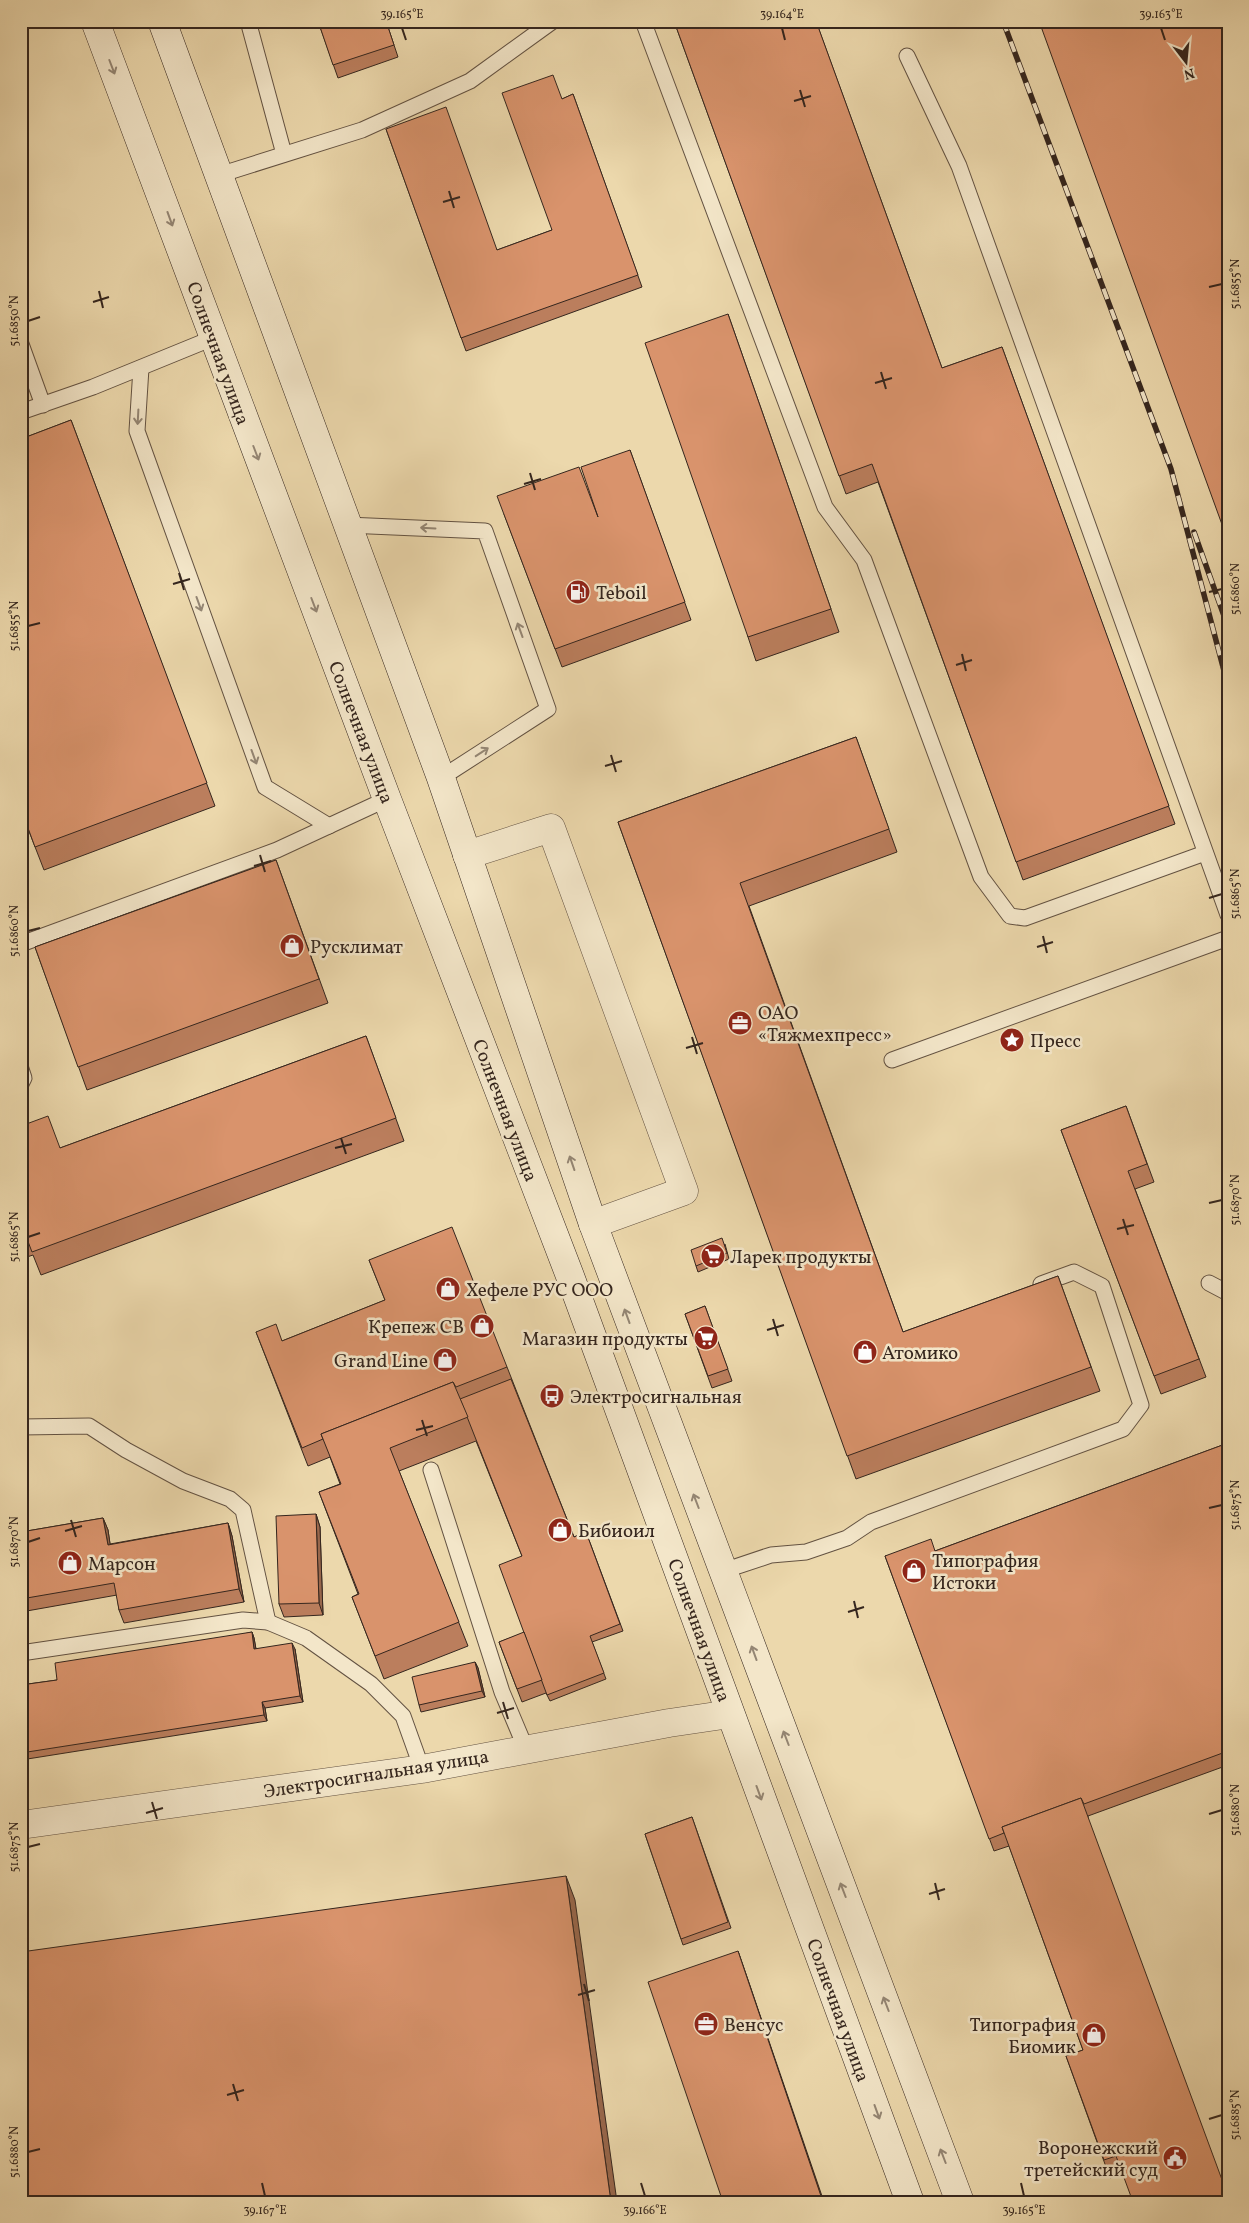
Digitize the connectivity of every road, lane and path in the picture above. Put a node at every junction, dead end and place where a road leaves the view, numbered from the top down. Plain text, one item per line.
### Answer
1 (95, 21) edge
2 (162, 21) edge
3 (248, 21) edge
4 (553, 21) edge
5 (643, 21) edge
6 (907, 56) dead end
7 (284, 154) junction
8 (218, 175) junction
9 (213, 338) junction
10 (21, 344) edge
11 (141, 368) junction
12 (43, 405) junction
13 (21, 412) edge
14 (347, 525) junction
15 (441, 778) junction
16 (387, 799) junction
17 (329, 826) junction
18 (1205, 853) junction
19 (467, 855) junction
20 (1228, 915) edge
21 (1228, 938) edge
22 (21, 944) edge
23 (892, 1060) dead end
24 (21, 1069) edge
25 (21, 1084) edge
26 (593, 1224) junction
27 (1210, 1283) dead end
28 (1030, 1288) edge
29 (1228, 1293) edge
30 (21, 1427) edge
31 (431, 1470) dead end
32 (723, 1571) junction
33 (268, 1622) junction
34 (21, 1653) edge
35 (771, 1699) junction
36 (730, 1714) junction
37 (526, 1749) junction
38 (422, 1769) junction
39 (21, 1825) edge
40 (910, 2202) edge
41 (960, 2202) edge

1 -> 9 main road, Солнечная улица
2 - 8 main road
3 - 7 lane
4 - 7 lane
5 - 18 lane
6 - 18 lane
7 - 8 lane
8 - 14 main road
9 - 11 lane
9 -> 16 main road, Солнечная улица
10 - 12 lane
11 - 12 lane
11 -> 17 lane
12 - 13 lane
14 - 15 main road
15 -> 14 lane
15 - 19 main road
16 - 17 lane
16 - 36 main road, Солнечная улица
17 - 22 lane
18 - 20 lane
26 -> 19 main road
19 - 26 main road
21 - 23 lane
24 - 25 lane
32 -> 26 main road
27 - 29 lane
28 - 32 lane
30 - 33 lane
31 - 37 lane
35 -> 32 main road
33 - 34 lane
33 - 38 lane
35 - 36 main road, Электросигнальная улица
41 -> 35 main road
36 - 37 main road, Электросигнальная улица
36 -> 40 main road, Солнечная улица
37 - 38 main road, Электросигнальная улица
38 - 39 main road, Электросигнальная улица

